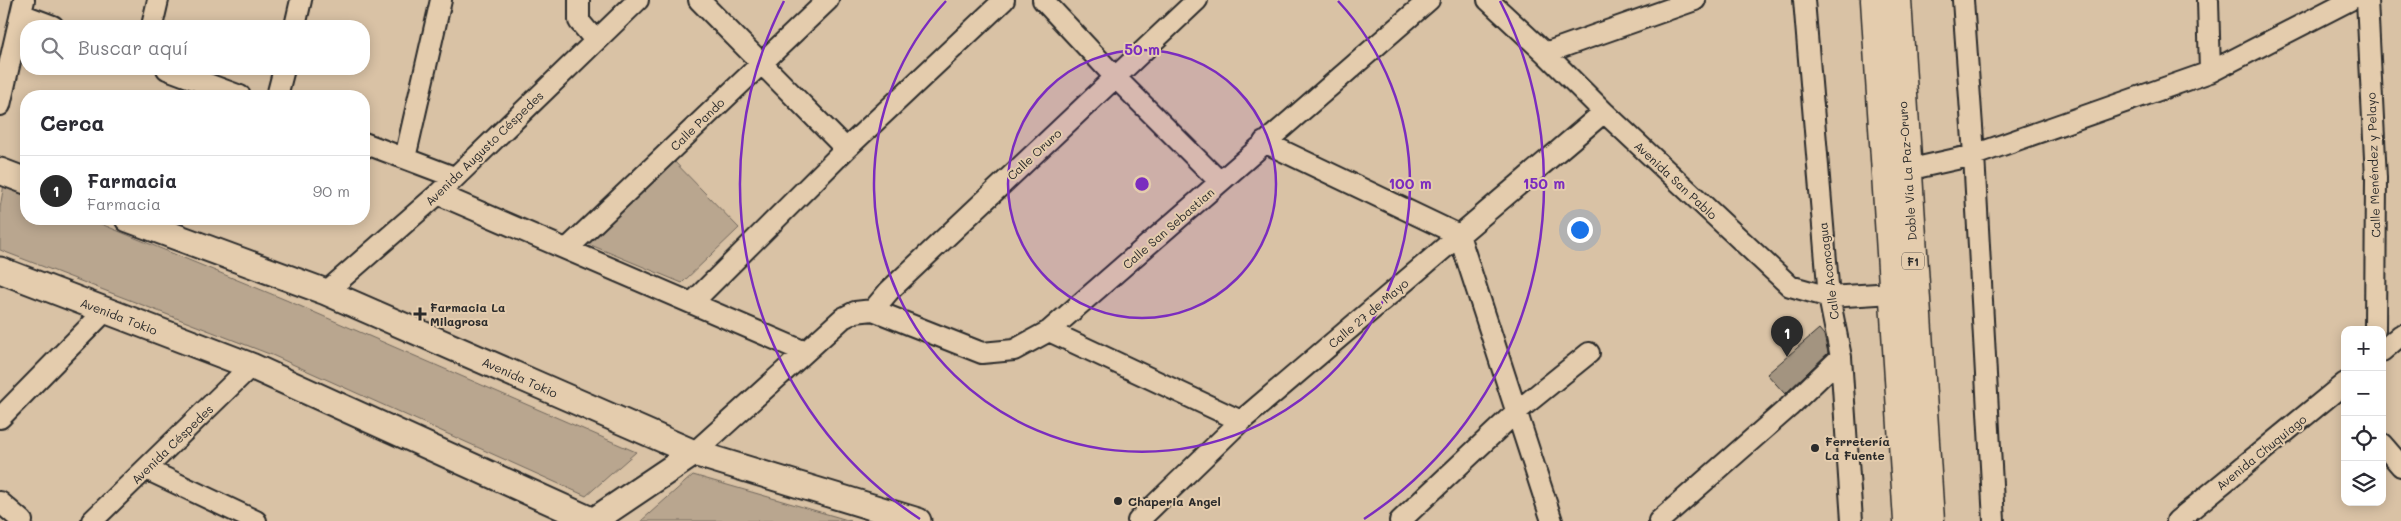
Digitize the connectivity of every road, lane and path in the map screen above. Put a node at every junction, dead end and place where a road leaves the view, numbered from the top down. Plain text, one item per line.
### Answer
1 (158, 0) edge
2 (301, 0) edge
3 (441, 0) edge
4 (579, 0) edge
5 (638, 0) edge
6 (698, 0) edge
7 (828, 0) edge
8 (1004, 0) edge
9 (1043, 0) edge
10 (1196, 0) edge
11 (1429, 0) edge
12 (1488, 0) edge
13 (1695, 0) edge
14 (1804, 0) edge
15 (1875, 0) edge
16 (1896, 0) edge
17 (1963, 0) edge
18 (2208, 0) edge
19 (2350, 0) edge
20 (2366, 0) edge
21 (23, 7) edge
22 (44, 20) edge
23 (153, 20) edge
24 (296, 20) edge
25 (595, 40) junction
26 (1545, 53) junction
27 (761, 63) junction
28 (2210, 72) junction
29 (183, 75) edge
30 (282, 75) edge
31 (1115, 78) junction
32 (224, 90) edge
33 (279, 90) edge
34 (0, 104) edge
35 (1604, 112) junction
36 (1264, 142) junction
37 (370, 145) edge
38 (846, 149) junction
39 (1974, 156) junction
40 (405, 158) junction
41 (1907, 170) junction
42 (0, 171) edge
43 (454, 176) junction
44 (20, 179) edge
45 (1220, 182) junction
46 (438, 194) junction
47 (144, 225) edge
48 (1459, 235) junction
49 (567, 249) junction
50 (0, 270) edge
51 (326, 292) junction
52 (1893, 293) junction
53 (1829, 297) junction
54 (692, 303) junction
55 (873, 310) junction
56 (105, 311) junction
57 (2375, 326) edge
58 (1049, 331) junction
59 (2401, 335) edge
60 (2386, 348) edge
61 (805, 352) junction
62 (1589, 354) dead end
63 (1841, 357) junction
64 (251, 366) junction
65 (2341, 392) edge
66 (1516, 412) junction
67 (0, 418) edge
68 (1241, 421) junction
69 (2386, 449) edge
70 (694, 453) junction
71 (2401, 466) edge
72 (146, 469) junction
73 (0, 502) edge
74 (1661, 520) edge
75 (22, 521) edge
76 (92, 521) edge
77 (256, 521) edge
78 (593, 521) edge
79 (918, 521) edge
80 (1138, 521) edge
81 (1400, 521) edge
82 (1552, 521) edge
83 (1852, 521) edge
84 (1908, 521) edge
85 (1930, 521) edge
86 (1994, 521) edge
87 (2177, 521) edge

1 - 23 street
2 - 24 street
3 - 40 street
4 - 25 street
5 - 25 street, Avenida Augusto Céspedes
6 - 27 street
7 - 27 street, Calle Pando
8 - 38 street
9 - 31 street
10 - 31 street, Calle Oruro
11 - 36 street, Calle San Sebastian
12 - 26 street, Avenida San Pablo
13 - 26 street
14 - 53 street, Calle Aconcagua
15 - 52 highway, Doble Vía La Paz-Oruro / F1
16 - 41 highway, Doble Vía La Paz-Oruro / F1
17 - 39 street
18 - 28 street
19 - 28 street
20 - 57 street, Calle Menéndez y Pelayo
21 - 22 street
21 - 34 street
25 - 43 street, Avenida Augusto Céspedes
26 - 35 street, Avenida San Pablo
27 - 38 street
27 - 49 street, Calle Pando
28 - 39 street
29 - 32 street
30 - 33 street
31 - 45 street
31 - 55 street, Calle Oruro
35 - 48 street, Calle 27 de Mayo
35 - 53 street, Avenida San Pablo
36 - 45 street, Calle San Sebastian
36 - 48 street
37 - 40 street
38 - 54 street
39 - 41 street
39 - 86 street
40 - 43 street
41 - 85 highway, Doble Vía La Paz-Oruro / F1
42 - 44 street
43 - 46 street, Avenida Augusto Céspedes
45 - 58 street, Calle San Sebastian
46 - 49 street
46 - 51 street, Avenida Augusto Céspedes
47 - 51 street, Avenida Tokio
48 - 66 street
48 - 68 street, Calle 27 de Mayo
49 - 54 street
50 - 56 street, Avenida Tokio
51 - 70 street, Avenida Tokio
52 - 53 street, Avenida San Pablo
52 - 84 highway, Doble Vía La Paz-Oruro / F1
53 - 63 street, Calle Aconcagua
54 - 61 street
55 - 58 street, Calle San Sebastian
55 - 61 street
56 - 64 street, Avenida Tokio
56 - 67 street
58 - 68 street
59 - 60 street
61 - 70 street
62 - 66 street
63 - 74 street
63 - 83 street, Calle Aconcagua
64 - 72 street, Avenida Céspedes
64 - 78 street, Avenida Tokio
65 - 87 street, Avenida Chuquiago
66 - 81 street
66 - 82 street
68 - 80 street, Calle 27 de Mayo
69 - 71 street
70 - 78 street
70 - 79 street, Avenida Tokio
72 - 76 street, Avenida Céspedes
72 - 77 street
73 - 75 street

